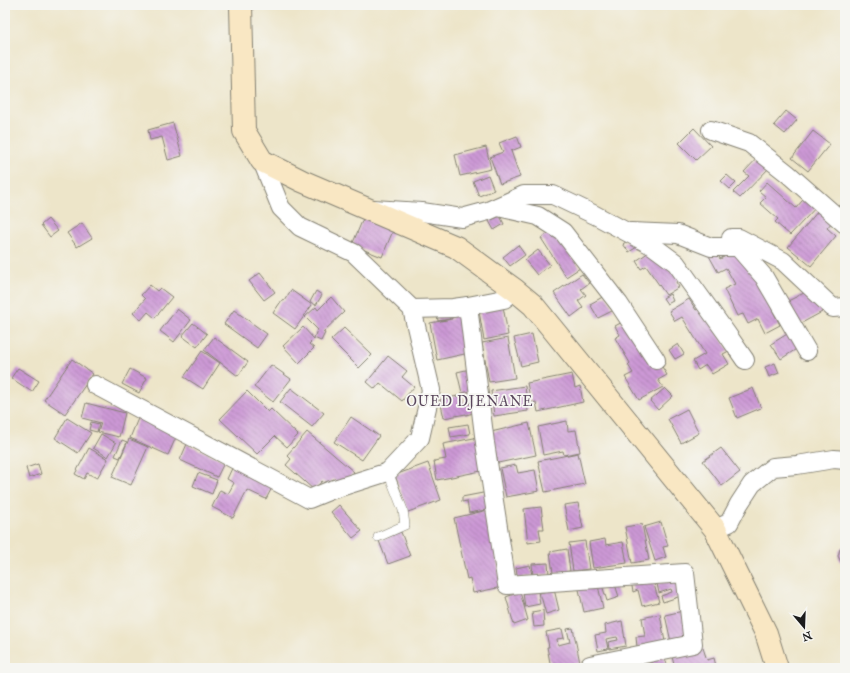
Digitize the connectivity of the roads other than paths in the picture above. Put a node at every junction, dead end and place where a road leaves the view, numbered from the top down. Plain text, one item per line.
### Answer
1 (241, 5) edge
2 (711, 130) dead end
3 (262, 161) junction
4 (498, 206) junction
5 (366, 208) junction
6 (845, 224) edge
7 (627, 232) junction
8 (691, 239) junction
9 (516, 290) junction
10 (468, 306) junction
11 (845, 307) edge
12 (412, 309) junction
13 (807, 351) dead end
14 (656, 360) dead end
15 (745, 360) dead end
16 (95, 385) dead end
17 (845, 460) edge
18 (388, 472) junction
19 (715, 530) junction
20 (378, 537) dead end
21 (590, 665) dead end
22 (777, 668) edge

1 - 3 main road
2 - 6 street
3 - 5 main road
3 - 12 street
4 - 5 street
4 - 7 street
4 - 14 street
5 - 9 main road
7 - 8 street
7 - 15 street
8 - 11 street
8 - 13 street
9 - 10 street
9 - 19 main road
10 - 12 street
10 - 21 street
12 - 18 street
16 - 18 street
17 - 19 street
18 - 20 lane
19 - 22 main road

